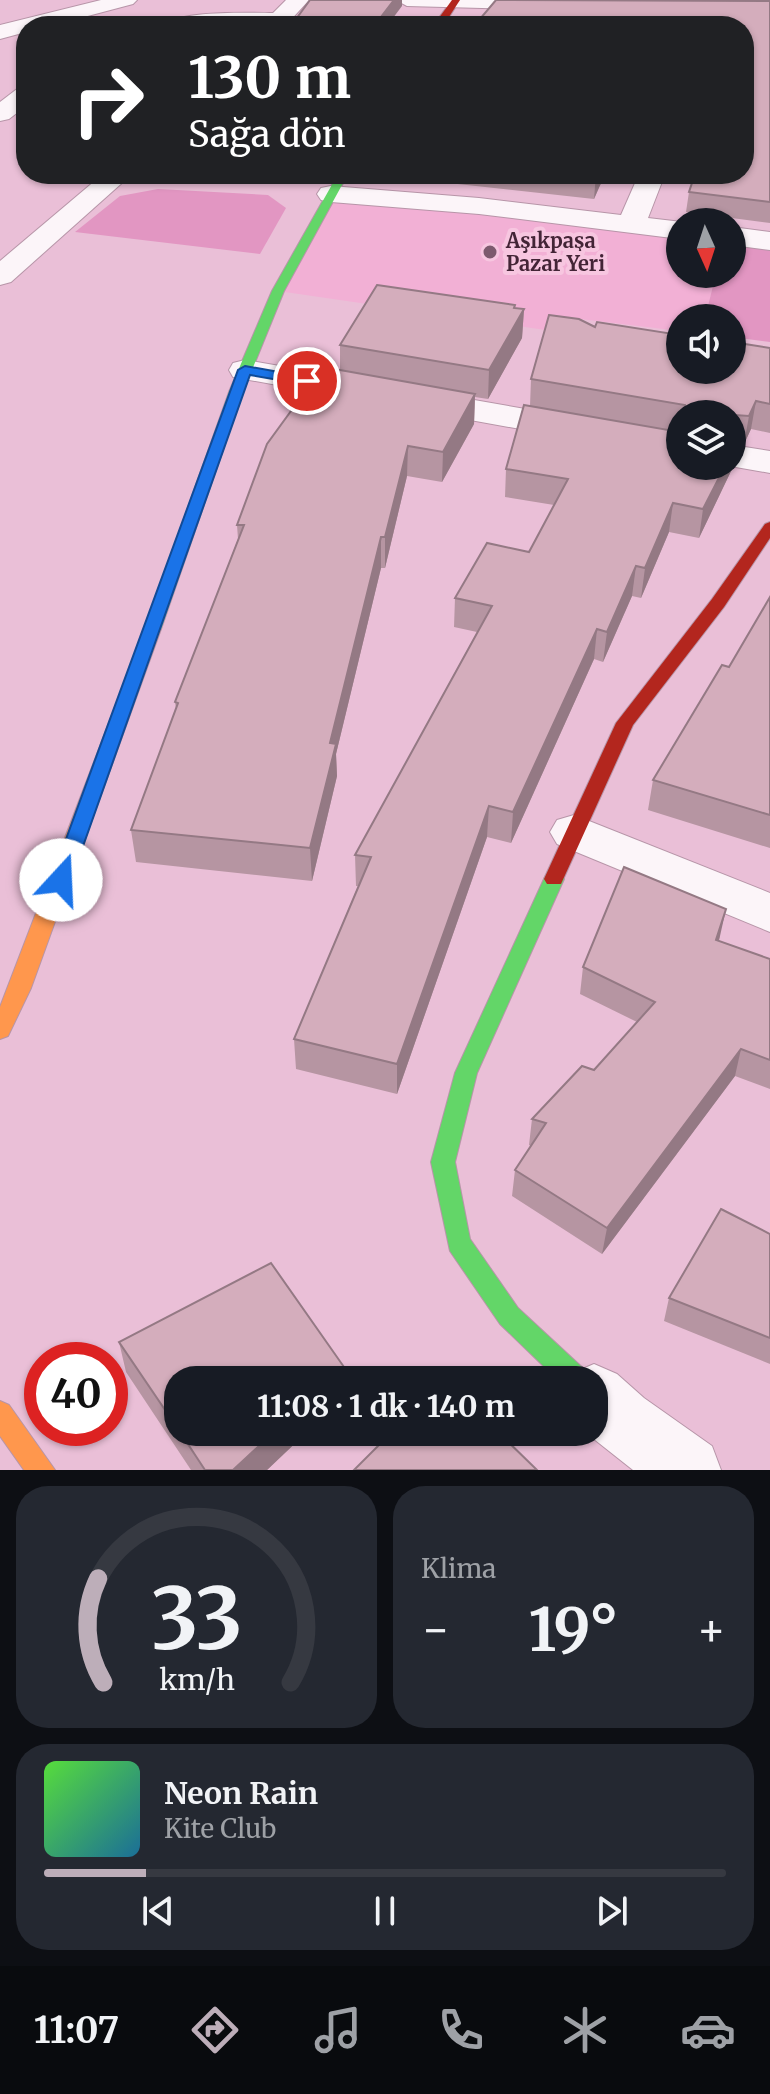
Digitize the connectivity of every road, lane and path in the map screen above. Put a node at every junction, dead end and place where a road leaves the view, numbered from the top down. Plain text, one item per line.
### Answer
1 (126, 0) edge
2 (298, 0) edge
3 (407, 0) edge
4 (455, 1) edge
5 (580, 5) edge
6 (56, 16) edge
7 (282, 16) edge
8 (16, 102) edge
9 (0, 114) edge
10 (107, 184) edge
11 (337, 184) edge
12 (648, 184) edge
13 (631, 224) junction
14 (666, 228) edge
15 (746, 238) edge
16 (770, 241) edge
17 (0, 276) edge
18 (245, 370) junction
19 (666, 445) edge
20 (746, 458) edge
21 (770, 462) edge
22 (770, 527) edge
23 (574, 832) junction
24 (770, 913) edge
25 (0, 1030) edge
26 (562, 1366) edge
27 (608, 1409) edge
28 (0, 1414) edge
29 (41, 1470) edge
30 (688, 1470) edge

1 - 6 street
2 - 7 street
3 - 4 street
4 - 5 street
8 - 9 street
10 - 17 street
11 - 13 street
11 - 18 street
12 - 13 street
13 - 14 street
15 - 16 street
18 - 19 street
18 - 25 street
20 - 21 street
22 - 23 street
23 - 24 street
23 - 26 street
27 - 30 street
28 - 29 street

